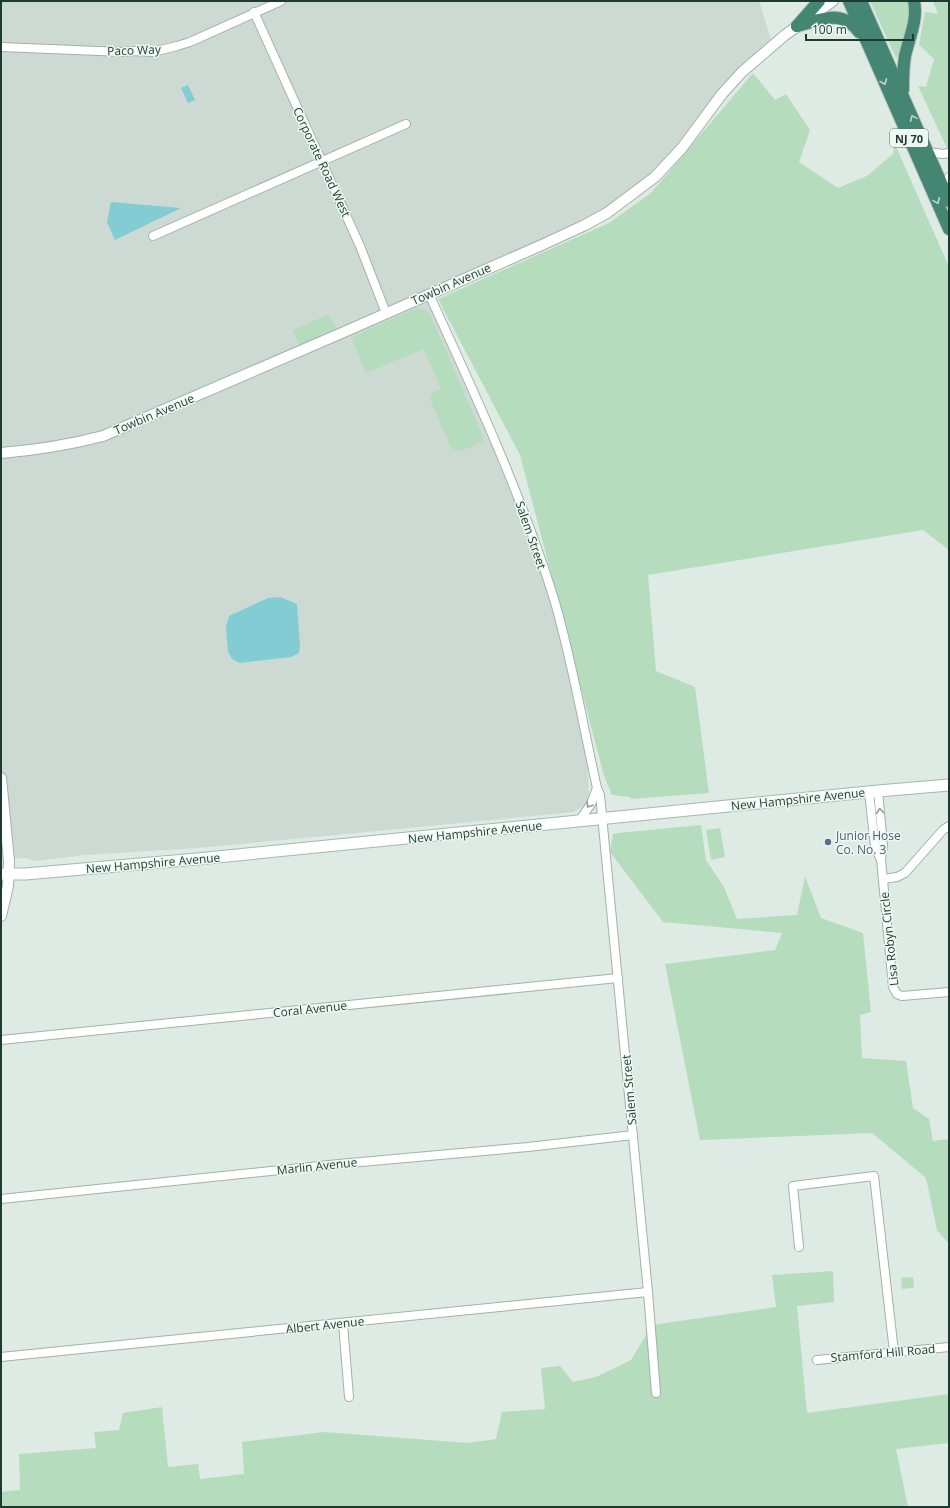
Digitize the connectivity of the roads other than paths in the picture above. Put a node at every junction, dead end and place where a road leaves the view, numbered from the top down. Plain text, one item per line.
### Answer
1 (281, 1) edge
2 (819, 1) edge
3 (833, 1) edge
4 (849, 1) edge
5 (861, 1) edge
6 (914, 1) edge
7 (254, 12) junction
8 (797, 26) junction
9 (1, 47) edge
10 (869, 47) junction
11 (902, 95) junction
12 (406, 124) dead end
13 (928, 152) junction
14 (949, 153) edge
15 (321, 161) junction
16 (949, 177) edge
17 (947, 196) edge
18 (949, 229) edge
19 (153, 236) dead end
20 (429, 294) junction
21 (386, 313) junction
22 (1, 453) edge
23 (1, 778) edge
24 (949, 785) edge
25 (597, 788) junction
26 (874, 792) junction
27 (603, 819) junction
28 (578, 822) junction
29 (949, 826) edge
30 (5, 874) edge
31 (883, 879) junction
32 (1, 916) edge
33 (618, 978) junction
34 (949, 992) edge
35 (1, 1040) edge
36 (633, 1135) junction
37 (1, 1199) edge
38 (799, 1247) dead end
39 (648, 1292) junction
40 (343, 1324) junction
41 (949, 1347) edge
42 (894, 1352) junction
43 (1, 1357) edge
44 (817, 1360) dead end
45 (656, 1393) dead end
46 (349, 1397) dead end

1 - 7 street, Paco Way
2 - 8 highway
3 - 8 street, Towbin Avenue
4 - 10 highway, NJ 70
5 - 11 highway, NJ 70
6 - 11 highway
7 - 9 street, Paco Way
7 - 15 street, Corporate Road West
8 - 10 highway
8 - 20 street, Towbin Avenue
10 -> 18 highway, NJ 70
13 -> 11 highway, NJ 70
12 - 15 street
13 - 14 street
13 - 17 highway, NJ 70
15 - 19 street
15 - 21 street, Corporate Road West
16 - 17 street
20 - 21 street, Towbin Avenue
20 - 25 street, Salem Street
21 - 22 street, Towbin Avenue
23 - 30 street
24 - 26 main road, New Hampshire Avenue
25 - 27 street, Salem Street
25 -> 28 street
26 - 27 main road, New Hampshire Avenue
26 - 31 street, Lisa Robyn Circle
27 - 28 main road, New Hampshire Avenue
27 - 33 street, Salem Street
28 - 30 main road, New Hampshire Avenue
29 - 31 street, Lisa Robyn Circle
30 - 32 street
31 - 34 street, Lisa Robyn Circle
33 - 35 street, Coral Avenue
33 - 36 street, Salem Street
36 - 37 street, Marlin Avenue
36 - 39 street, Salem Street
38 - 42 street
39 - 40 street, Albert Avenue
39 - 45 street, Salem Street
40 - 43 street, Albert Avenue
40 - 46 street
41 - 42 street, Stamford Hill Road
42 - 44 street, Stamford Hill Road

